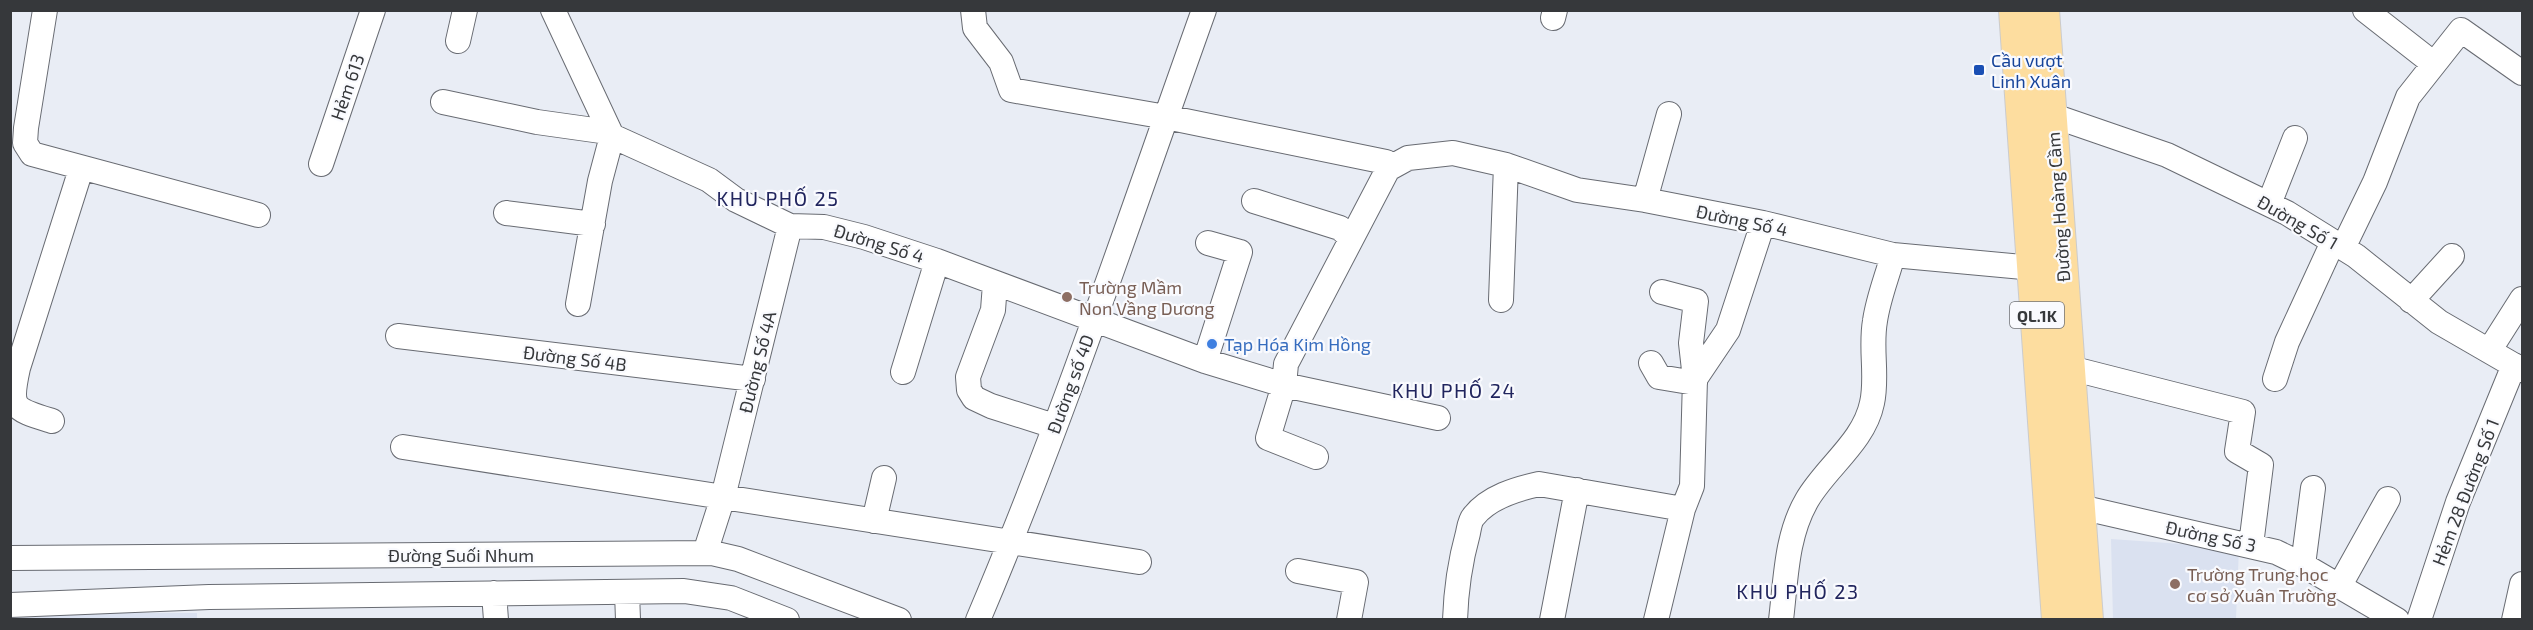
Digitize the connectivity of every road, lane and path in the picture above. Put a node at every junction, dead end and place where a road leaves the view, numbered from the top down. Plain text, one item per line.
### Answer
1 (45, 10) edge
2 (373, 10) edge
3 (465, 10) edge
4 (553, 10) edge
5 (973, 10) edge
6 (1204, 10) edge
7 (2015, 10) edge
8 (2043, 10) edge
9 (2365, 10) edge
10 (458, 40) dead end
11 (2434, 64) junction
12 (2523, 73) edge
13 (443, 102) dead end
14 (1669, 114) dead end
15 (2051, 116) junction
16 (1166, 117) junction
17 (610, 131) junction
18 (2295, 138) dead end
19 (321, 164) dead end
20 (1506, 165) junction
21 (1388, 168) junction
22 (81, 169) junction
23 (1645, 200) junction
24 (1254, 201) dead end
25 (2269, 204) junction
26 (506, 213) dead end
27 (258, 215) dead end
28 (1762, 223) junction
29 (594, 224) junction
30 (790, 226) junction
31 (1351, 238) junction
32 (1208, 243) dead end
33 (2338, 245) junction
34 (1893, 255) junction
35 (2452, 256) dead end
36 (937, 261) junction
37 (2034, 268) junction
38 (995, 284) junction
39 (1662, 292) dead end
40 (2523, 299) edge
41 (1501, 300) dead end
42 (2411, 301) junction
43 (578, 304) dead end
44 (1094, 321) junction
45 (398, 336) dead end
46 (2489, 351) junction
47 (1205, 362) junction
48 (1651, 363) dead end
49 (2518, 367) edge
50 (2070, 368) junction
51 (903, 372) dead end
52 (753, 379) junction
53 (2275, 379) dead end
54 (1695, 381) junction
55 (1284, 385) junction
56 (1438, 418) dead end
57 (51, 421) dead end
58 (1054, 426) junction
59 (403, 447) dead end
60 (1316, 457) dead end
61 (884, 478) dead end
62 (2313, 488) dead end
63 (1577, 490) junction
64 (723, 497) junction
65 (2388, 499) dead end
66 (2080, 507) junction
67 (1683, 510) junction
68 (874, 521) junction
69 (1011, 542) junction
70 (2251, 545) junction
71 (705, 553) junction
72 (10, 558) edge
73 (1139, 562) dead end
74 (2303, 564) junction
75 (1298, 571) dead end
76 (2523, 584) edge
77 (2339, 587) junction
78 (627, 592) junction
79 (494, 593) junction
80 (10, 605) edge
81 (208, 608) edge
82 (116, 611) edge
83 (780, 618) edge
84 (496, 620) edge
85 (628, 620) edge
86 (899, 620) edge
87 (978, 620) edge
88 (1349, 620) edge
89 (1455, 620) edge
90 (1552, 620) edge
91 (1656, 620) edge
92 (1781, 620) edge
93 (2058, 620) edge
94 (2087, 620) edge
95 (2397, 620) edge
96 (2419, 620) edge
97 (2514, 620) edge

1 - 22 street
2 - 19 street, Hẻm 613
3 - 10 street
4 - 17 street
5 - 16 street
6 - 16 street, Đường số 4D
7 - 37 main road, Đường Hoàng Cầm / QL.1K
8 - 15 main road, Đường Hoàng Cầm / QL.1K
9 - 11 street
11 - 12 street
11 - 33 street
13 - 17 street
14 - 23 street
15 - 25 street, Đường Số 1
15 - 50 main road, Đường Hoàng Cầm / QL.1K
16 - 21 street
16 - 44 street, Đường số 4D
17 - 29 street
17 - 30 street, Đường Số 4
18 - 25 street
20 - 21 street, Đường Số 4
20 - 23 street, Đường Số 4
20 - 41 street
21 - 31 street
22 - 27 street
22 - 57 street
23 - 28 street, Đường Số 4
24 - 31 street
25 - 33 street, Đường Số 1
26 - 29 street
28 - 34 street, Đường Số 4
28 - 54 street
29 - 43 street
30 - 36 street, Đường Số 4
30 - 52 street, Đường Số 4A
31 - 55 street
32 - 47 street
33 - 42 street, Đường Số 1
33 - 53 street
34 - 37 street, Đường Số 4
34 - 92 street
35 - 42 street
36 - 38 street, Đường Số 4
36 - 51 street
37 - 93 main road, Đường Hoàng Cầm / QL.1K
38 - 44 street, Đường Số 4
38 - 58 street
39 - 54 street
40 - 46 street
42 - 46 street, Đường Số 1
44 - 47 street, Đường Số 4
44 - 58 street, Đường số 4D
45 - 52 street, Đường Số 4B
46 - 49 street, Đường Số 1
47 - 55 street, Đường Số 4
48 - 54 street
49 - 96 street, Hẻm 28 Đường Số 1
50 - 66 main road, Đường Hoàng Cầm / QL.1K
50 - 70 street
52 - 64 street, Đường Số 4A
54 - 67 street
55 - 56 street, Đường Số 4
55 - 60 street
58 - 69 street, Đường số 4D
59 - 64 street
61 - 68 street
62 - 74 street
63 - 67 street
63 - 89 street
63 - 90 street
64 - 68 street
64 - 71 street, Đường Số 4A
65 - 77 street
66 - 70 street, Đường Số 3
66 - 94 main road, Đường Hoàng Cầm / QL.1K
67 - 91 street
68 - 69 street
69 - 73 street
69 - 87 street, Đường số 4D
70 - 74 street, Đường Số 3
71 - 72 street, Đường Suối Nhum
71 - 86 street, Đường Suối Nhum
74 - 77 street, Đường Số 3
75 - 88 street
76 - 97 street
77 - 95 street, Đường Số 3
78 - 79 street, Đường Suối Nhum
78 - 83 street, Đường Suối Nhum
78 - 85 street
79 - 81 street, Đường Suối Nhum
79 - 84 street
80 - 82 street, Đường Suối Nhum
81 - 82 street, Đường Suối Nhum

